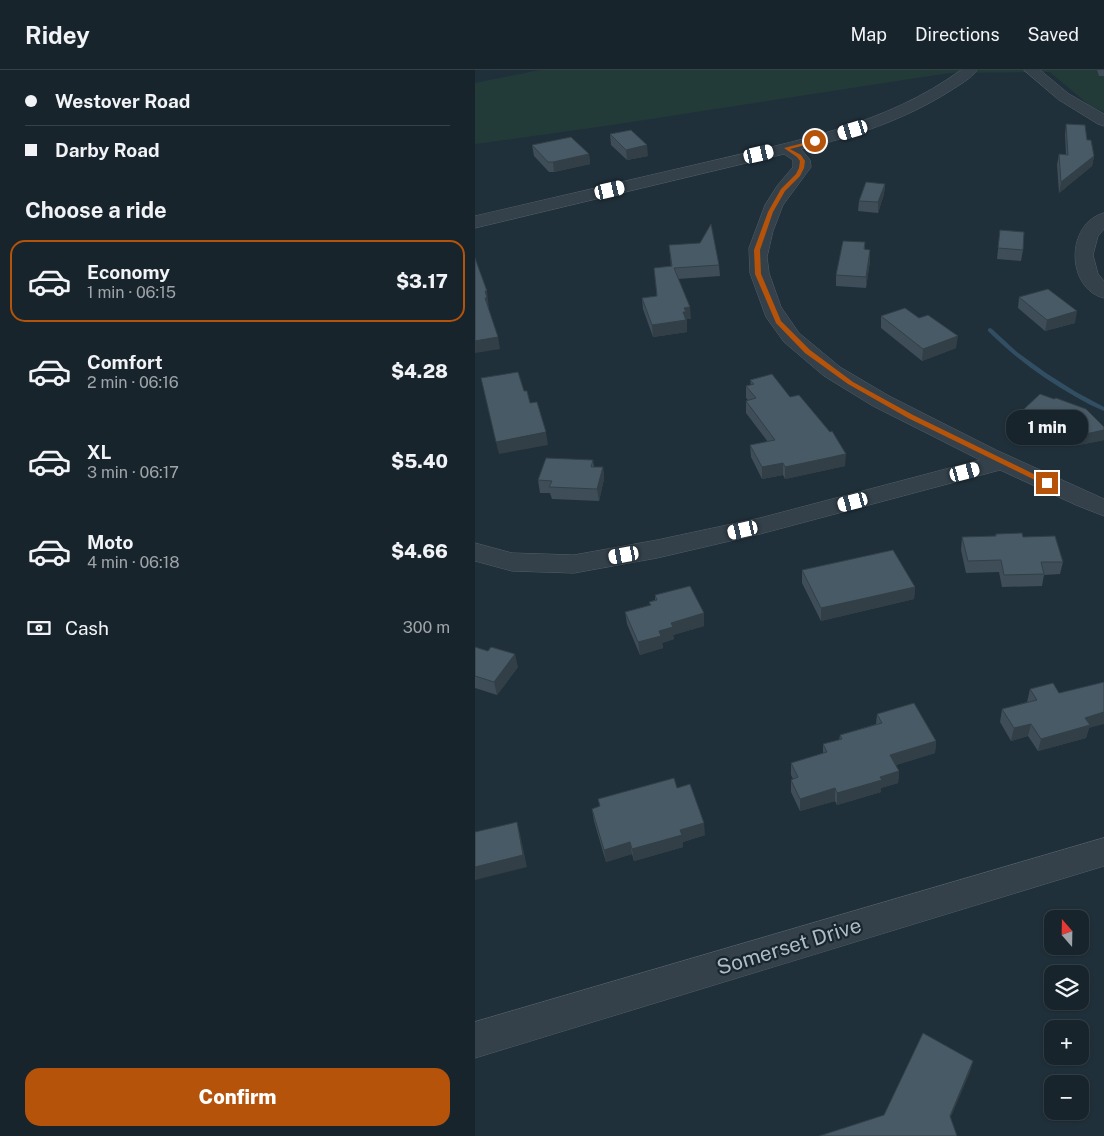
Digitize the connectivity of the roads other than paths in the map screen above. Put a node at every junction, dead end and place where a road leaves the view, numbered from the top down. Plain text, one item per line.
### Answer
1 (970, 70) edge
2 (1031, 70) edge
3 (1104, 121) edge
4 (786, 148) junction
5 (1104, 218) edge
6 (475, 222) edge
7 (1104, 292) edge
8 (1002, 462) junction
9 (1104, 508) edge
10 (475, 552) edge
11 (1104, 852) edge
12 (475, 1040) edge

1 - 4 street
2 - 3 street
4 - 6 street
4 - 8 street
5 - 7 street
8 - 9 street
8 - 10 street
11 - 12 street, Somerset Drive

